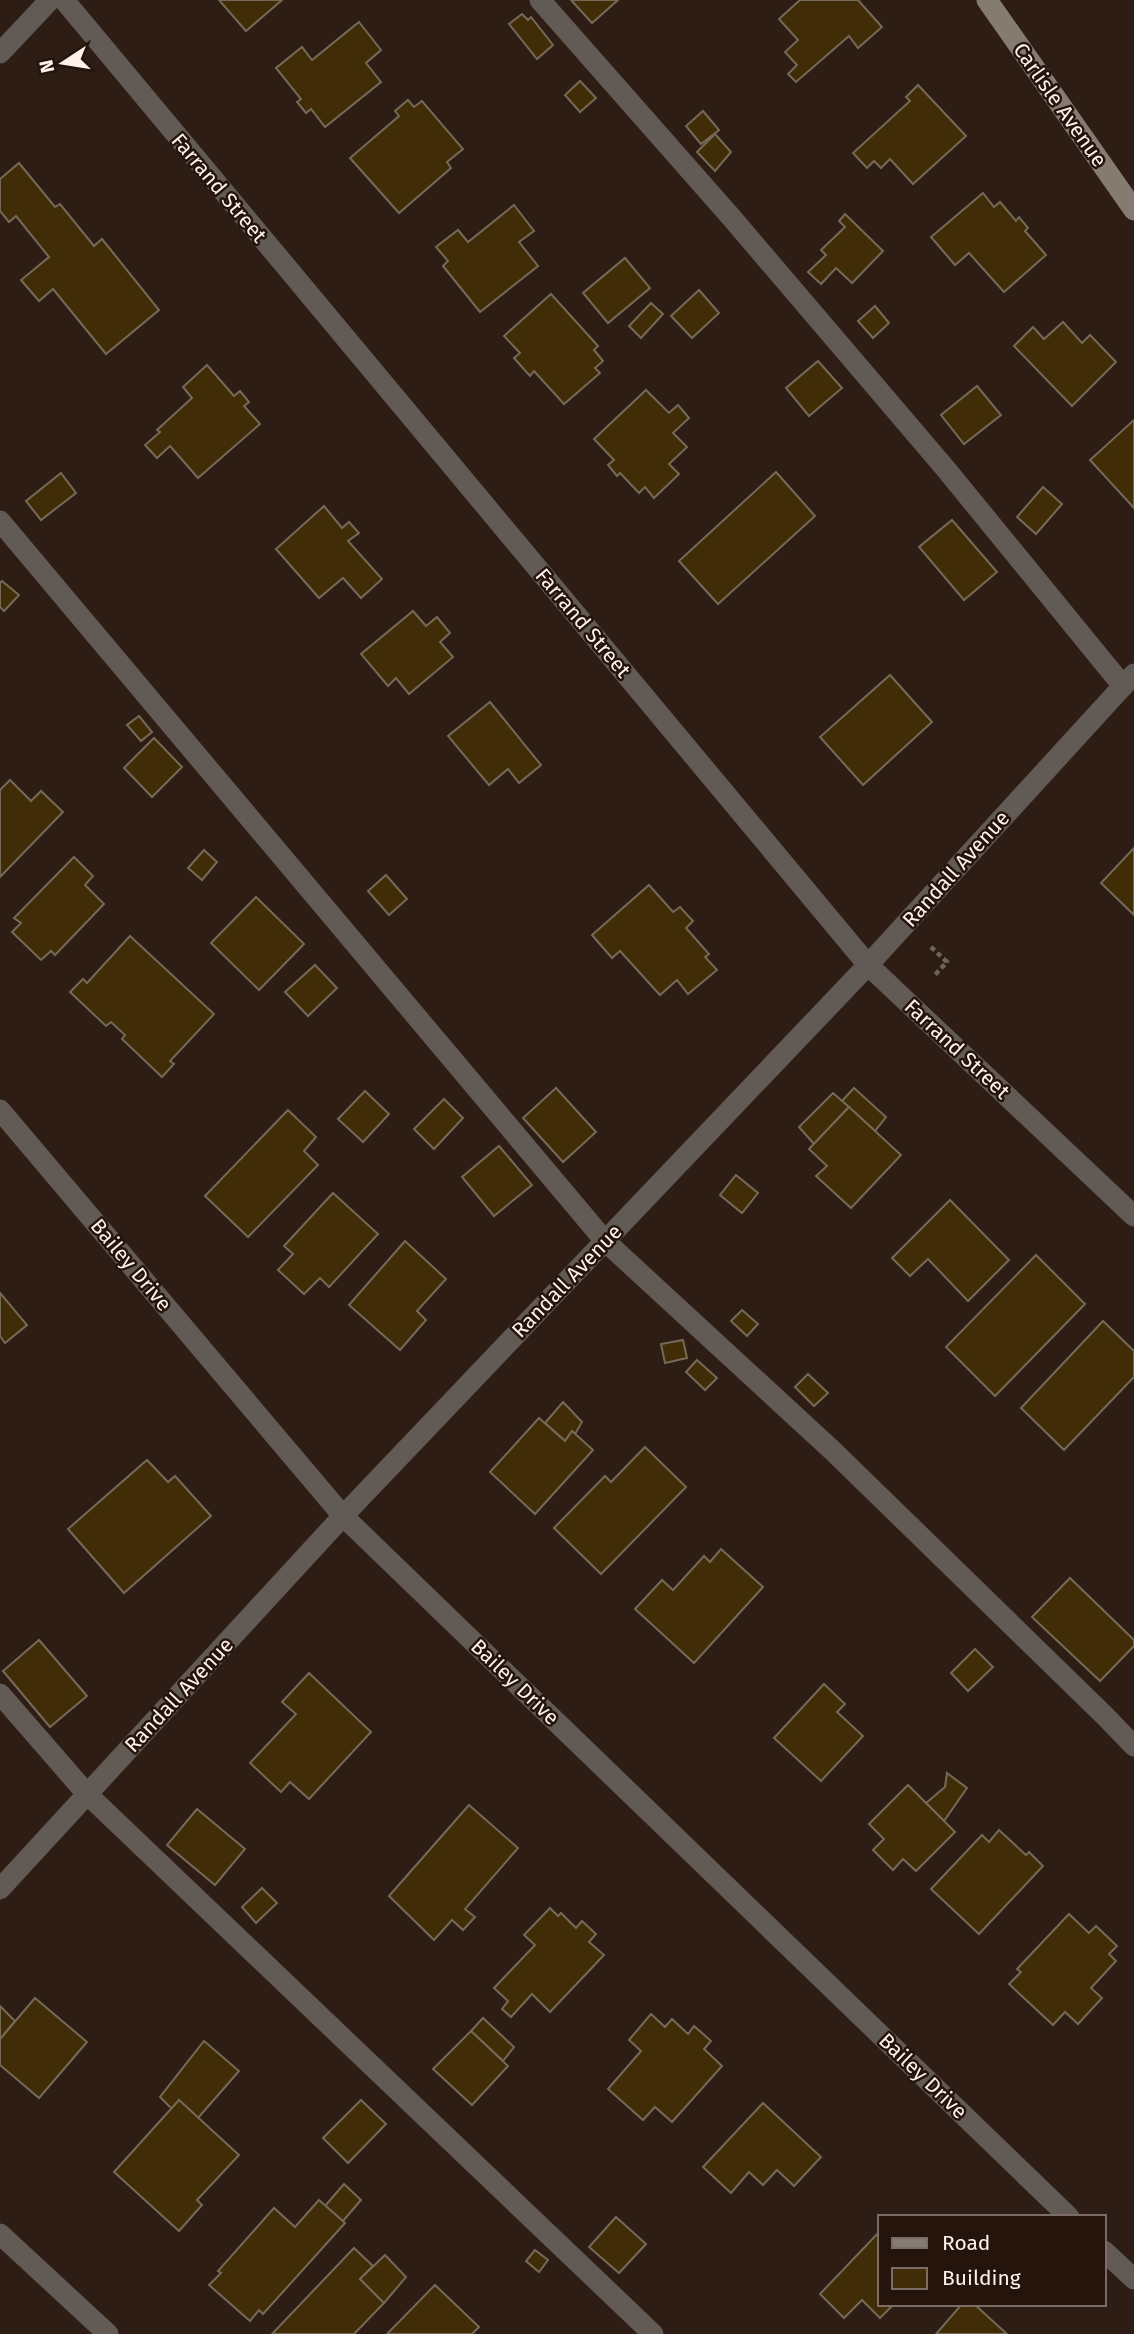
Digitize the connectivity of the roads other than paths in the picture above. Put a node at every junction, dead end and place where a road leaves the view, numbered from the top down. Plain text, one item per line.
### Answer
1 (50, 0) edge
2 (64, 0) edge
3 (540, 0) edge
4 (987, 0) edge
5 (0, 53) edge
6 (1134, 210) edge
7 (0, 522) edge
8 (1128, 680) edge
9 (868, 965) junction
10 (0, 1110) edge
11 (1134, 1216) edge
12 (605, 1241) junction
13 (343, 1516) junction
14 (0, 1694) edge
15 (1134, 1746) edge
16 (87, 1794) junction
17 (0, 1889) edge
18 (1067, 2215) edge
19 (0, 2234) edge
20 (1106, 2253) edge
21 (1134, 2279) edge
22 (108, 2334) edge
23 (653, 2334) edge

1 - 5 street
2 - 9 street, Farrand Street
3 - 8 street
4 - 6 street, Carlisle Avenue
7 - 12 street
8 - 9 street, Randall Avenue
9 - 11 street, Farrand Street
9 - 12 street, Randall Avenue
10 - 13 street, Bailey Drive
12 - 13 street, Randall Avenue
12 - 15 street
13 - 16 street, Randall Avenue
13 - 18 street, Bailey Drive
14 - 16 street
16 - 17 street, Randall Avenue
16 - 23 street
19 - 22 street
20 - 21 street

